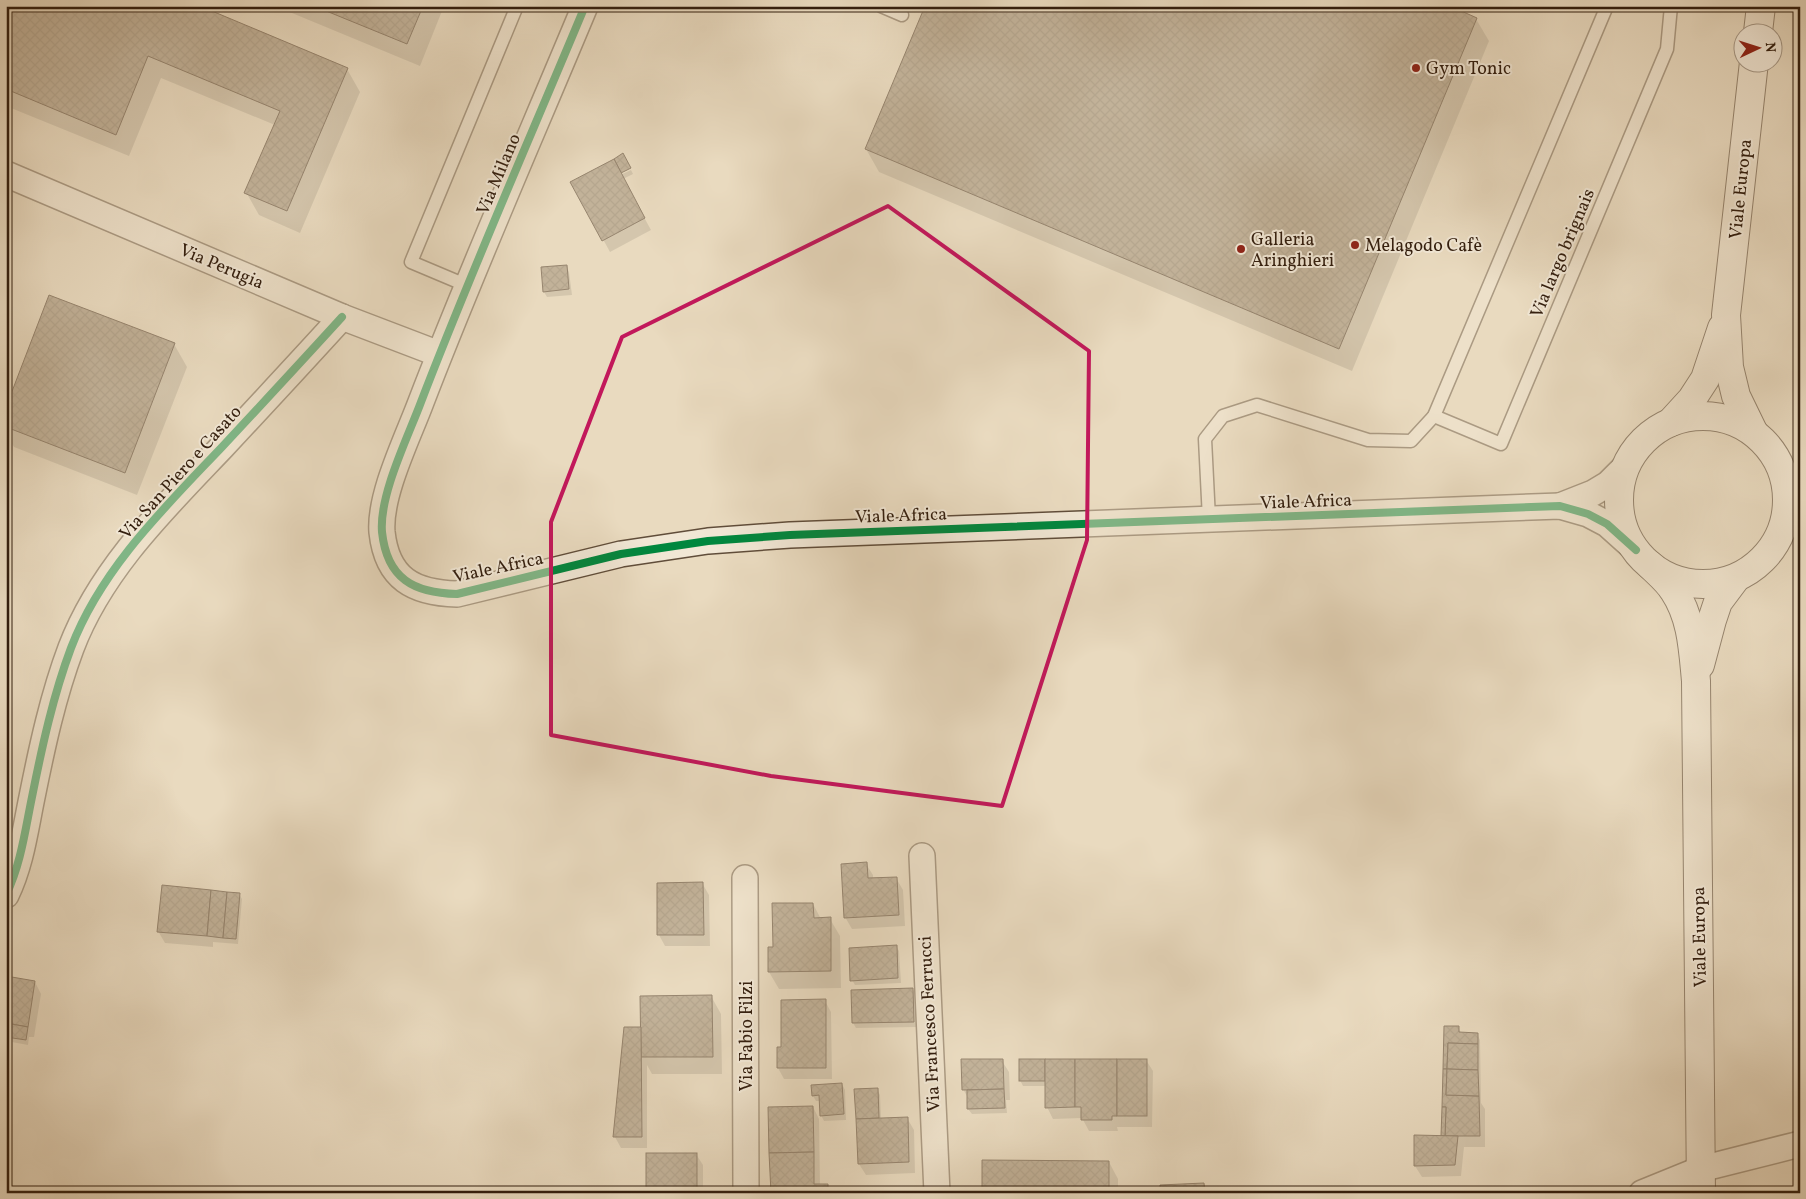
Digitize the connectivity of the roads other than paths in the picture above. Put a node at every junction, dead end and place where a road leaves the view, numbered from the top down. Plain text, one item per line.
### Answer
1 (517, 6) edge
2 (584, 6) edge
3 (881, 6) edge
4 (1607, 6) edge
5 (1671, 6) edge
6 (1761, 6) edge
7 (902, 15) dead end
8 (1759, 22) edge
9 (1753, 72) edge
10 (6, 174) edge
11 (468, 286) junction
12 (1726, 315) junction
13 (342, 317) junction
14 (440, 354) junction
15 (1434, 416) junction
16 (1671, 422) junction
17 (1752, 431) junction
18 (1626, 466) junction
19 (1560, 506) junction
20 (1209, 519) junction
21 (1643, 558) junction
22 (1736, 578) junction
23 (1696, 681) junction
24 (922, 856) dead end
25 (745, 878) dead end
26 (6, 895) edge
27 (1800, 1144) edge
28 (1701, 1181) edge
29 (746, 1193) edge
30 (937, 1193) edge
31 (1642, 1193) edge

1 - 11 lane
2 - 11 street, Via Milano
3 - 7 lane
4 - 15 lane
5 - 15 lane, Via largo brignais
6 - 8 street
9 - 12 street, Viale Europa
10 - 13 street, Via Perugia
11 - 14 street, Via Milano
12 - 16 street, Viale Europa
12 - 17 street, Viale Europa
13 - 14 street, Via Perugia
13 - 26 street, Via San Piero e Casato
14 - 20 street, Viale Africa
15 - 20 lane
16 - 17 street, Viale Europa
16 - 18 street, Viale Europa
17 - 22 street, Viale Europa
18 - 19 street, Viale Africa
18 - 21 street, Viale Europa
19 - 20 street, Viale Africa
19 - 21 street, Viale Africa
21 - 22 street, Viale Europa
21 - 23 street, Viale Europa
22 - 23 street, Viale Europa
23 - 28 street, Viale Europa
24 - 30 street, Via Francesco Ferrucci
25 - 29 street, Via Fabio Filzi
27 - 28 street
28 - 31 street

